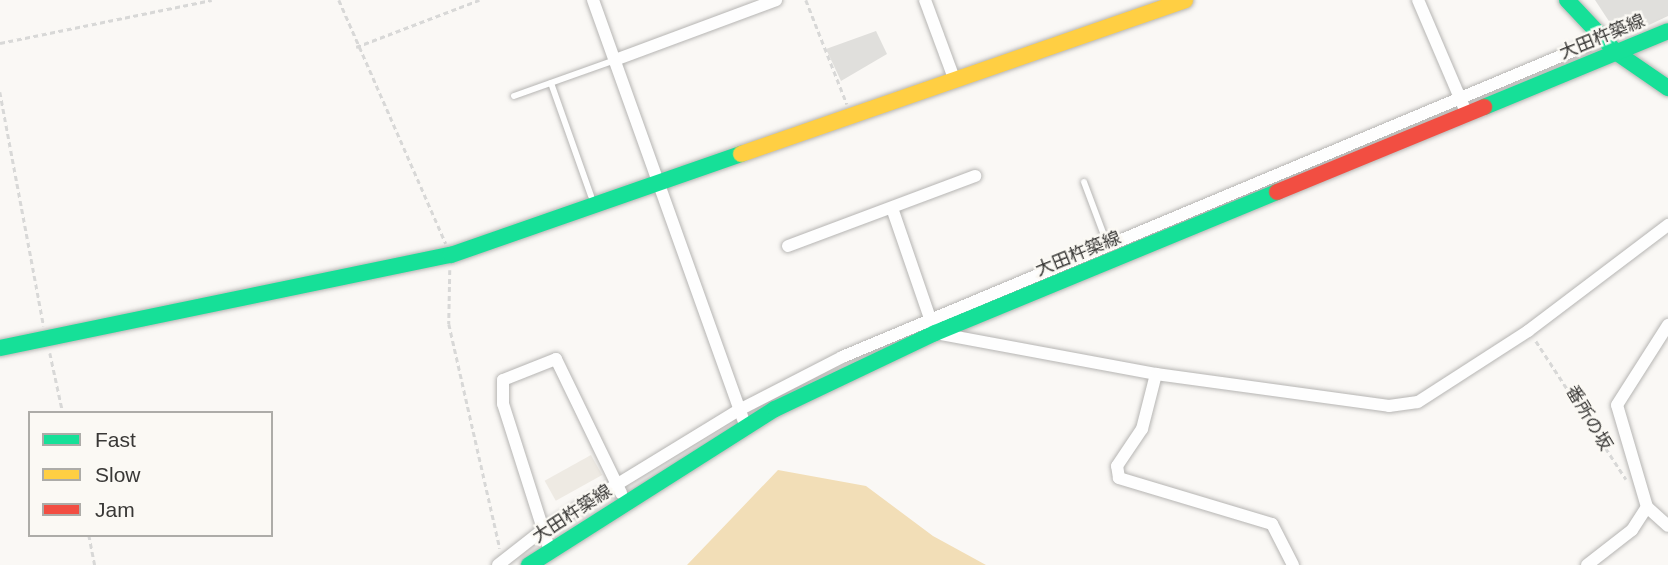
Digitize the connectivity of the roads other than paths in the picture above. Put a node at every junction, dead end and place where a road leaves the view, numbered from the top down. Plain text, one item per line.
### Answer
1 (593, 0) edge
2 (776, 0) edge
3 (925, 0) edge
4 (1185, 0) edge
5 (1418, 0) edge
6 (1567, 0) edge
7 (1668, 31) edge
8 (1604, 38) junction
9 (1617, 53) junction
10 (615, 60) junction
11 (955, 81) junction
12 (551, 83) junction
13 (1668, 88) edge
14 (514, 96) dead end
15 (1462, 105) junction
16 (975, 176) dead end
17 (1084, 182) dead end
18 (660, 185) junction
19 (591, 195) dead end
20 (892, 208) junction
21 (1668, 225) edge
22 (1107, 244) junction
23 (788, 246) dead end
24 (1113, 261) junction
25 (1668, 325) edge
26 (933, 326) junction
27 (0, 348) edge
28 (1156, 374) junction
29 (740, 410) junction
30 (746, 427) junction
31 (617, 487) junction
32 (1668, 501) edge
33 (626, 503) junction
34 (1651, 509) junction
35 (1668, 526) edge
36 (544, 529) junction
37 (550, 551) junction
38 (501, 563) edge
39 (530, 565) edge
40 (1293, 565) edge
41 (1587, 565) edge

1 - 10 street
2 - 10 street
3 - 11 street
4 - 11 main road
5 - 15 street
6 - 8 main road
7 - 9 main road, 大田杵築線
8 - 9 main road
8 - 15 street
9 - 13 main road
9 - 15 main road, 大田杵築線
10 - 12 lane
10 - 18 street
11 - 18 main road
12 - 14 lane
12 - 19 lane
15 - 22 street
15 - 24 main road, 大田杵築線
16 - 20 street
17 - 22 lane
18 - 27 main road
18 - 29 street
20 - 23 street
20 - 26 street
21 - 28 street
22 - 24 lane
22 - 26 street
24 - 26 main road, 大田杵築線
25 - 34 street
26 - 28 street
26 - 29 street
26 - 30 main road, 大田杵築線
28 - 40 street
29 - 30 street
29 - 31 street
30 - 33 main road, 大田杵築線
31 - 33 street
31 - 36 street
31 - 36 street
32 - 34 street
33 - 37 main road, 大田杵築線
34 - 35 street
34 - 41 street
36 - 37 street
36 - 38 street
37 - 39 main road, 大田杵築線

